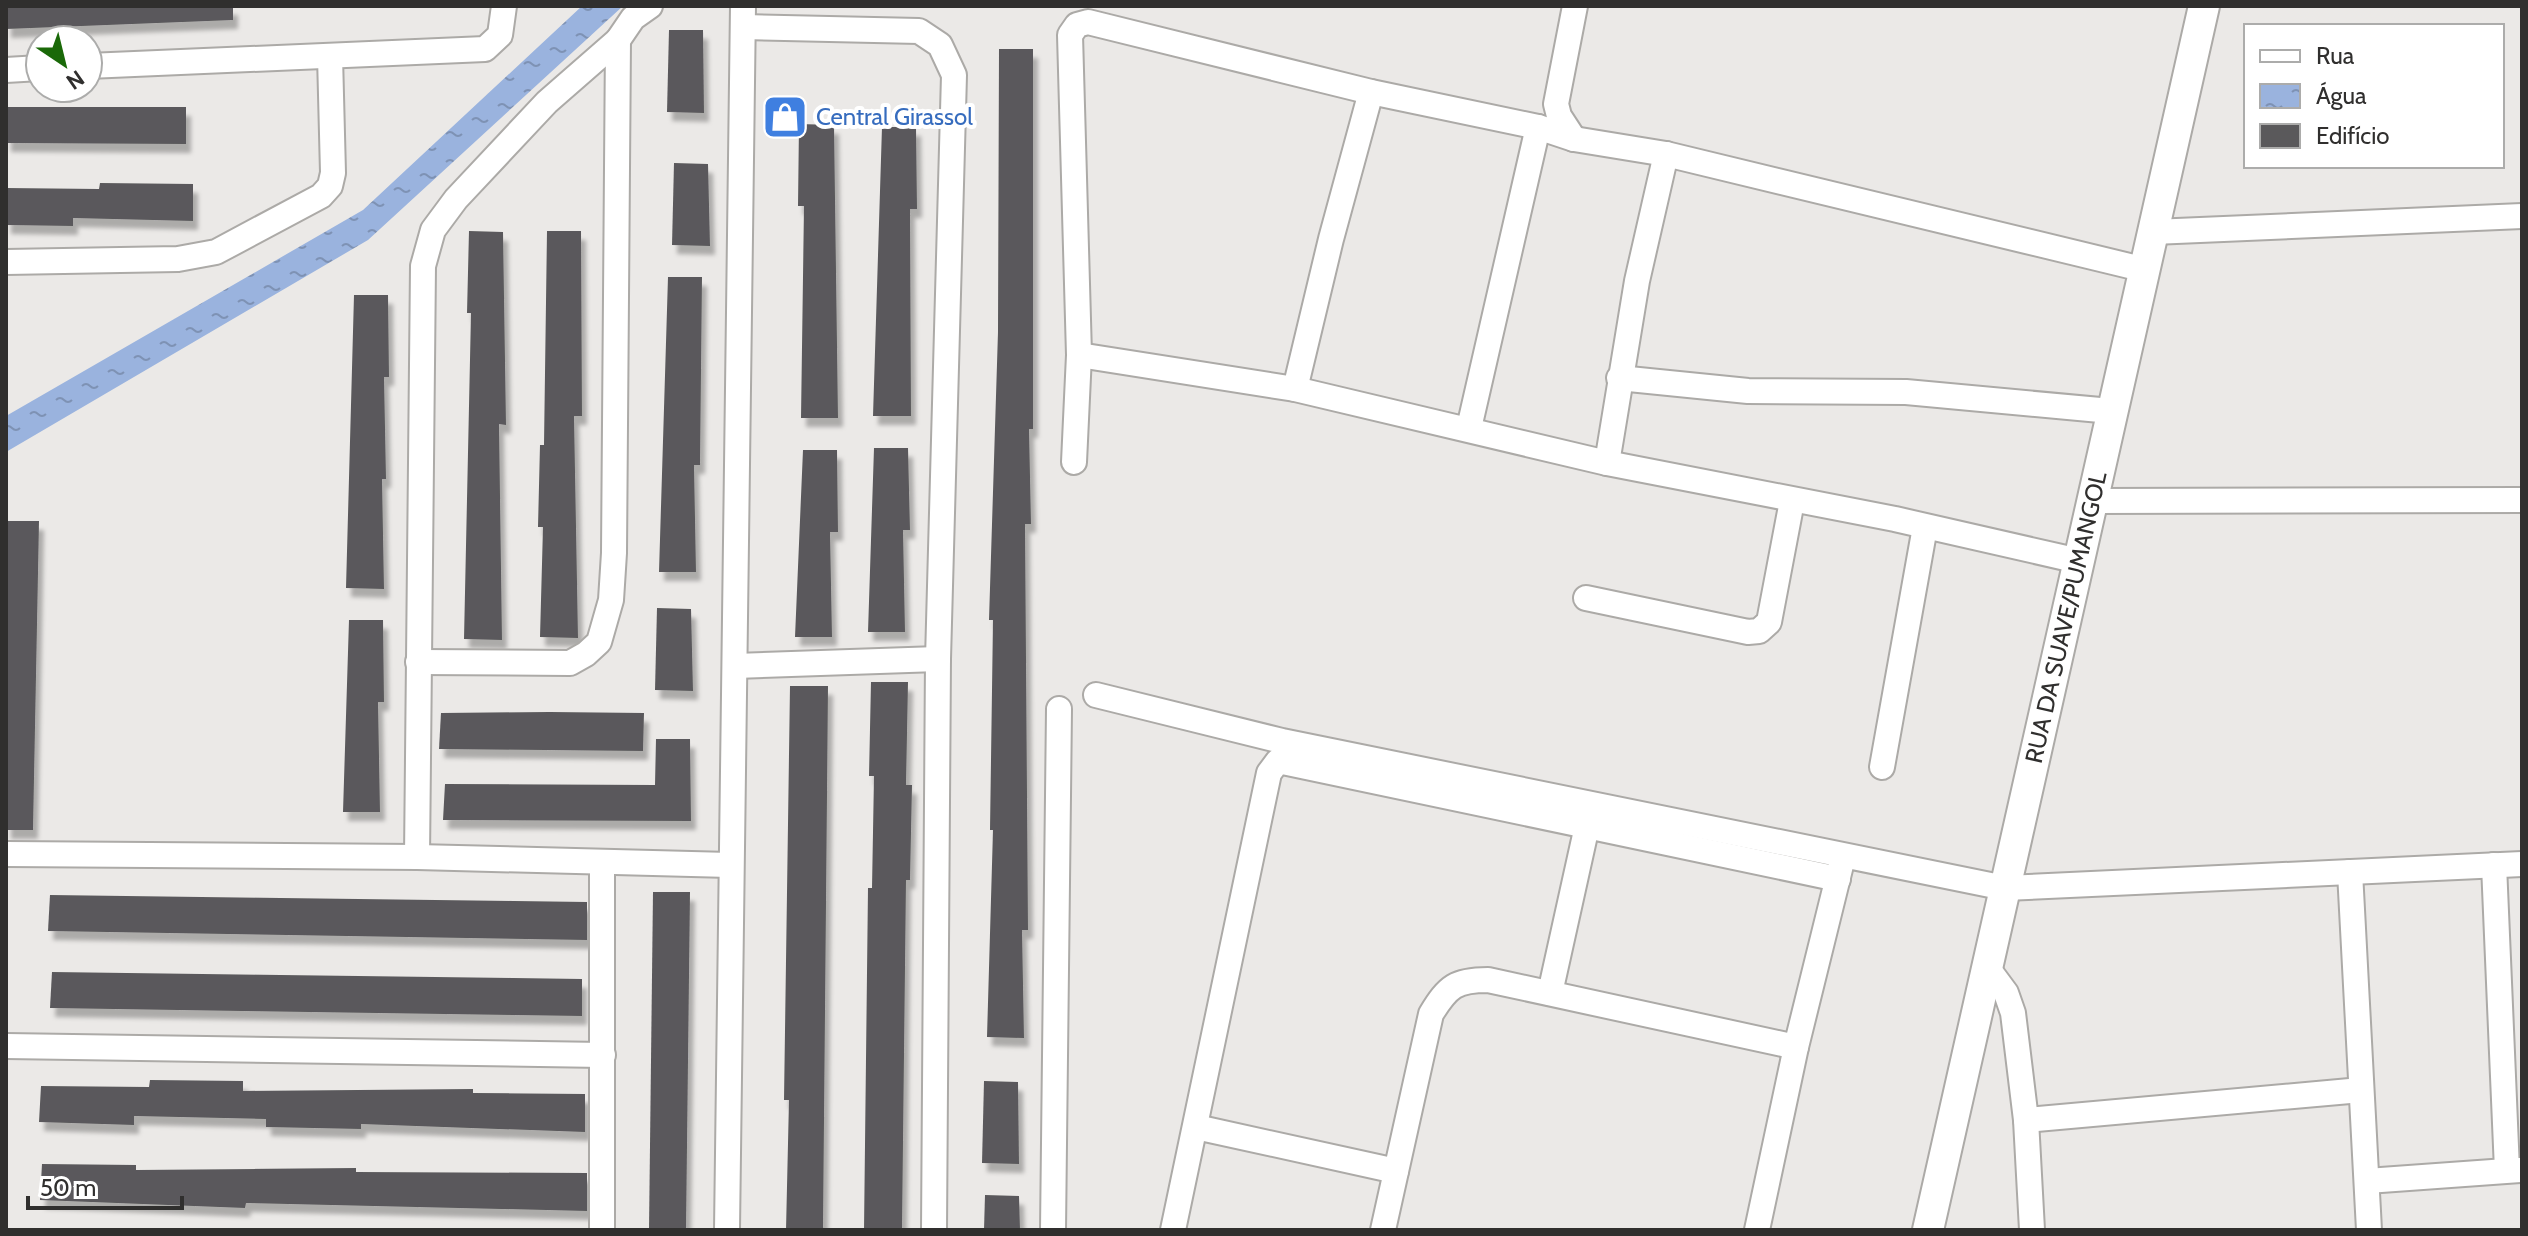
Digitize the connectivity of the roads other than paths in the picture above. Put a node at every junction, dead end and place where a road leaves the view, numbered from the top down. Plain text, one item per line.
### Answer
1 (504, 6) edge
2 (650, 6) edge
3 (1575, 6) edge
4 (2204, 6) edge
5 (743, 16) edge
6 (618, 40) junction
7 (330, 56) junction
8 (104, 65) edge
9 (1371, 92) junction
10 (1538, 127) junction
11 (1574, 139) junction
12 (1666, 154) junction
13 (2522, 216) edge
14 (2153, 232) junction
15 (6, 262) edge
16 (2146, 270) junction
17 (1079, 355) junction
18 (1619, 378) junction
19 (1295, 389) junction
20 (2111, 411) junction
21 (1469, 428) junction
22 (1074, 462) dead end
23 (1607, 463) junction
24 (2522, 500) edge
25 (1792, 501) junction
26 (2093, 501) junction
27 (1925, 527) junction
28 (2079, 561) junction
29 (1586, 598) dead end
30 (938, 659) junction
31 (418, 662) junction
32 (735, 666) junction
33 (1096, 695) dead end
34 (1059, 709) dead end
35 (1882, 767) dead end
36 (1587, 826) junction
37 (6, 854) edge
38 (417, 857) junction
39 (602, 863) junction
40 (2522, 864) edge
41 (730, 865) junction
42 (2494, 865) junction
43 (1841, 867) junction
44 (2350, 872) junction
45 (2005, 888) junction
46 (1989, 970) junction
47 (1550, 993) junction
48 (6, 1046) edge
49 (1796, 1047) junction
50 (603, 1055) junction
51 (2361, 1090) junction
52 (2026, 1120) junction
53 (1196, 1127) junction
54 (2514, 1170) edge
55 (1396, 1171) junction
56 (2367, 1181) junction
57 (602, 1230) edge
58 (727, 1230) edge
59 (934, 1230) edge
60 (1053, 1230) edge
61 (1173, 1230) edge
62 (1383, 1230) edge
63 (1757, 1230) edge
64 (1928, 1230) edge
65 (2032, 1230) edge
66 (2369, 1230) edge

1 - 7 street
2 - 6 street
3 - 11 street
4 - 14 street, RUA DA SUAVE/PUMANGOL
5 - 30 street
5 - 32 street
6 - 31 street
6 - 31 street
7 - 8 street
7 - 15 street
9 - 10 street
9 - 17 street
9 - 19 street
10 - 11 street
10 - 21 street
11 - 12 street
12 - 16 street
12 - 18 street
13 - 14 street
14 - 16 street, RUA DA SUAVE/PUMANGOL
16 - 20 street, RUA DA SUAVE/PUMANGOL
17 - 19 street
17 - 22 street
18 - 20 street
18 - 23 street
19 - 21 street
20 - 26 street, RUA DA SUAVE/PUMANGOL
21 - 23 street
23 - 25 street
24 - 26 street
25 - 27 street
25 - 29 street
26 - 28 street, RUA DA SUAVE/PUMANGOL
27 - 28 street
27 - 35 street
28 - 45 street, RUA DA SUAVE/PUMANGOL
30 - 32 street
30 - 59 street
31 - 38 street
32 - 41 street
33 - 43 street
34 - 60 street
36 - 43 street
36 - 47 street
36 - 53 street
37 - 38 street
38 - 39 street
39 - 41 street
39 - 50 street
40 - 42 street
41 - 58 street
42 - 44 street
42 - 54 street
43 - 45 street
43 - 49 street
44 - 45 street
44 - 51 street
45 - 46 street, RUA DA SUAVE/PUMANGOL
46 - 52 street
46 - 64 street, RUA DA SUAVE/PUMANGOL
47 - 49 street
47 - 55 street
48 - 50 street
49 - 63 street
50 - 57 street
51 - 52 street
51 - 56 street
52 - 65 street
53 - 55 street
53 - 61 street
54 - 56 street
55 - 62 street
56 - 66 street

